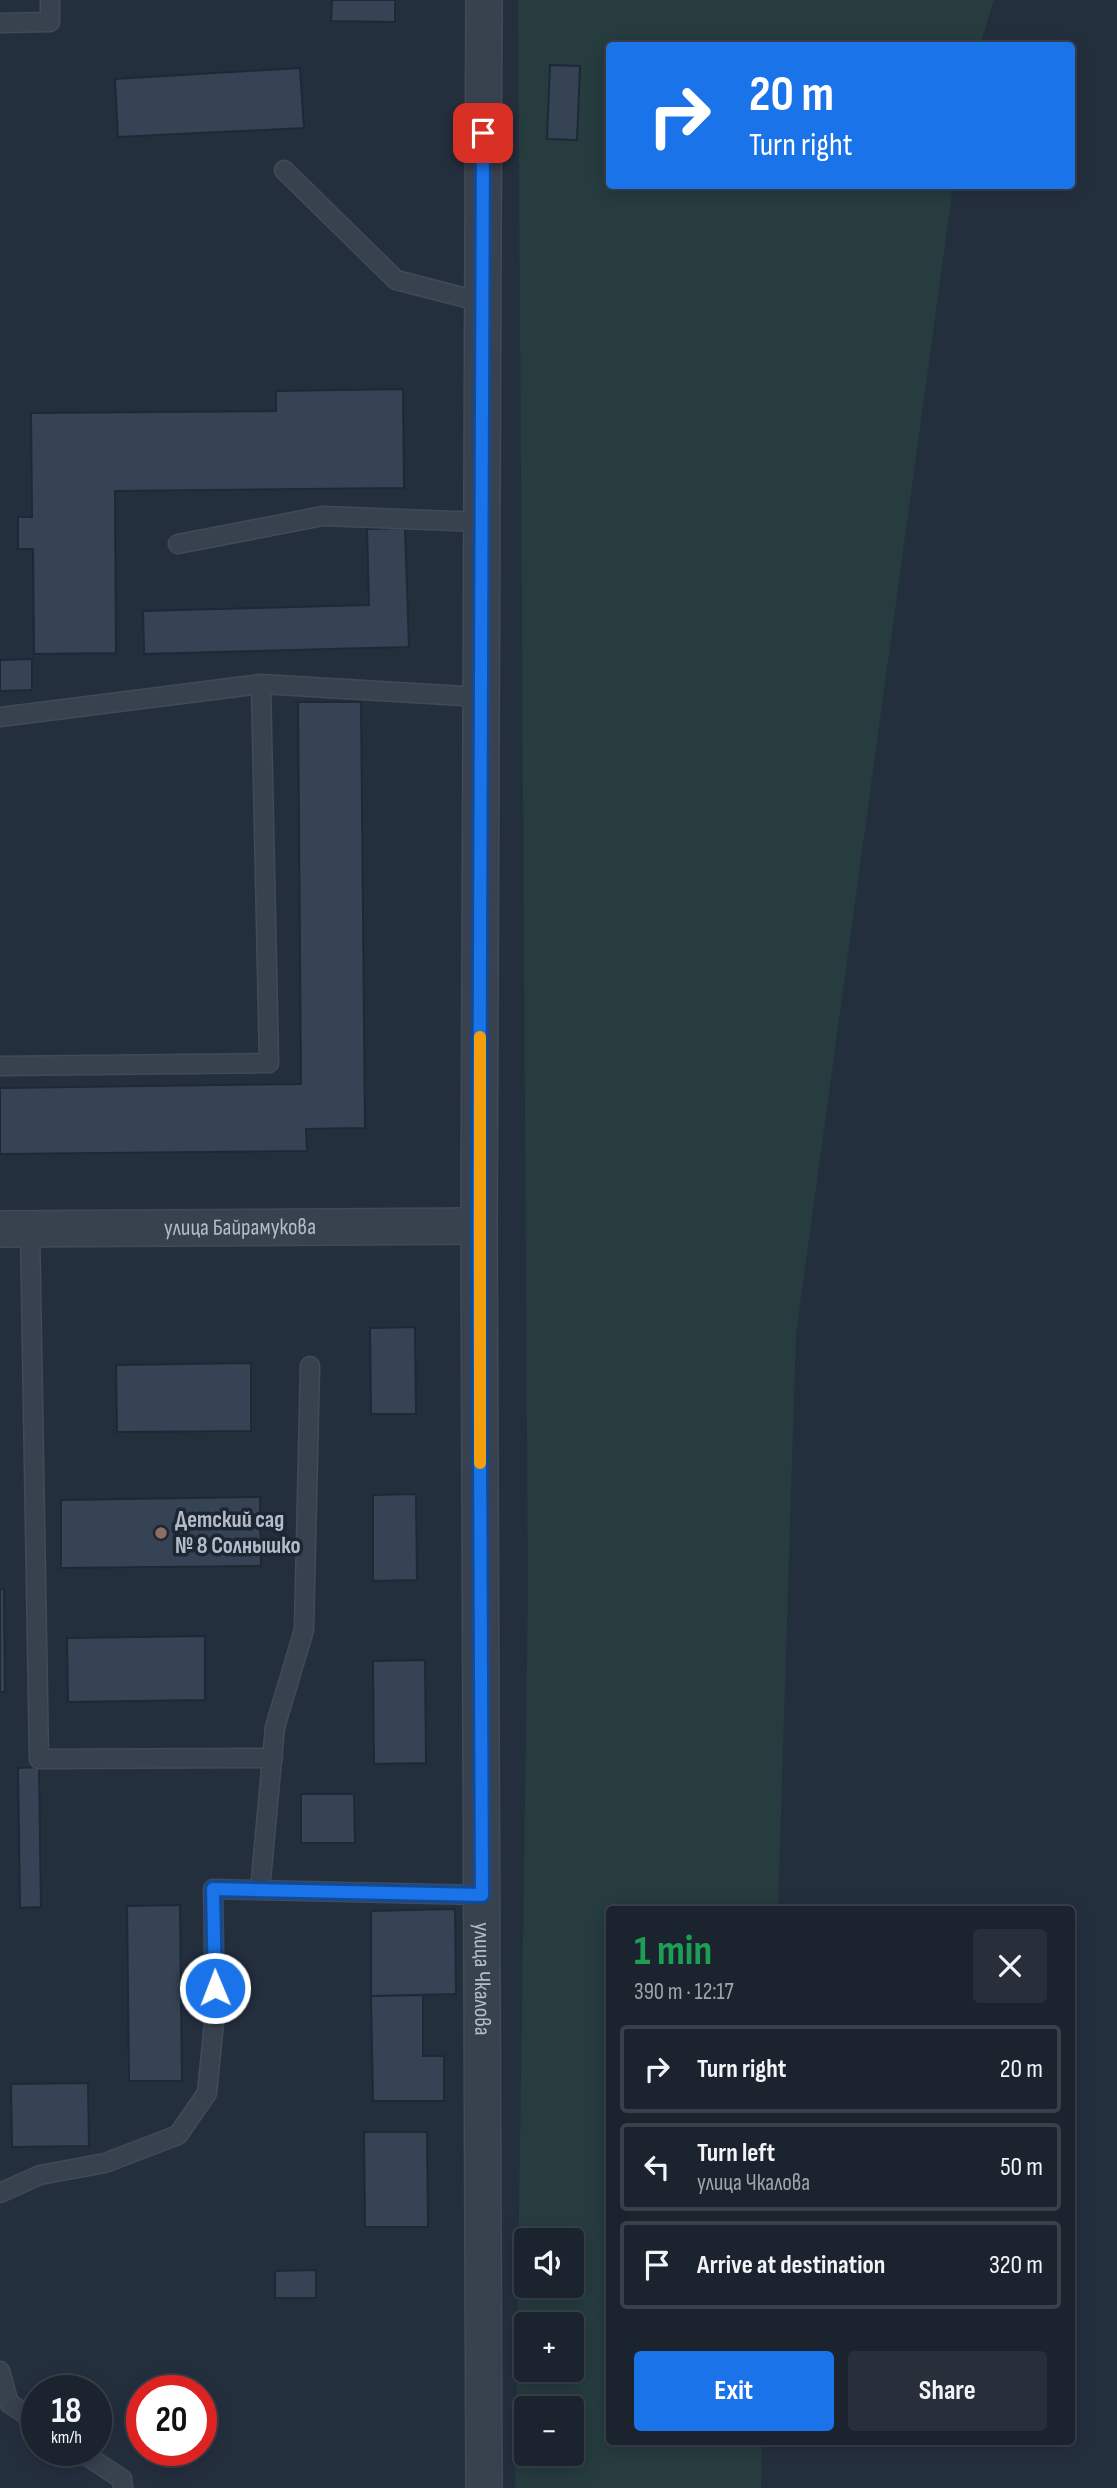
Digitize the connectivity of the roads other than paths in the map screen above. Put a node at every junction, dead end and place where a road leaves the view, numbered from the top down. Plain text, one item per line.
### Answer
1 (50, 0) edge
2 (484, 0) edge
3 (0, 23) edge
4 (284, 170) dead end
5 (482, 302) junction
6 (481, 522) junction
7 (178, 544) dead end
8 (261, 684) junction
9 (481, 697) junction
10 (0, 716) edge
11 (0, 1066) edge
12 (479, 1226) junction
13 (15, 1228) edge
14 (310, 1366) dead end
15 (273, 1758) junction
16 (260, 1890) junction
17 (482, 1895) junction
18 (0, 2193) edge
19 (0, 2371) edge
20 (21, 2411) edge
21 (102, 2466) edge
22 (123, 2488) edge
23 (484, 2488) edge

1 - 3 lane
2 - 5 street, улица Чкалова
4 - 5 lane
5 - 6 street, улица Чкалова
6 - 7 lane
6 - 9 street, улица Чкалова
8 - 9 lane
8 - 10 lane
8 - 11 lane
9 - 12 street, улица Чкалова
12 - 13 street, улица Байрамукова
12 - 17 street, улица Чкалова
13 - 15 lane
14 - 15 lane
15 - 16 lane
16 - 17 lane
16 - 18 lane
17 - 23 street, улица Чкалова
19 - 20 lane
21 - 22 lane

